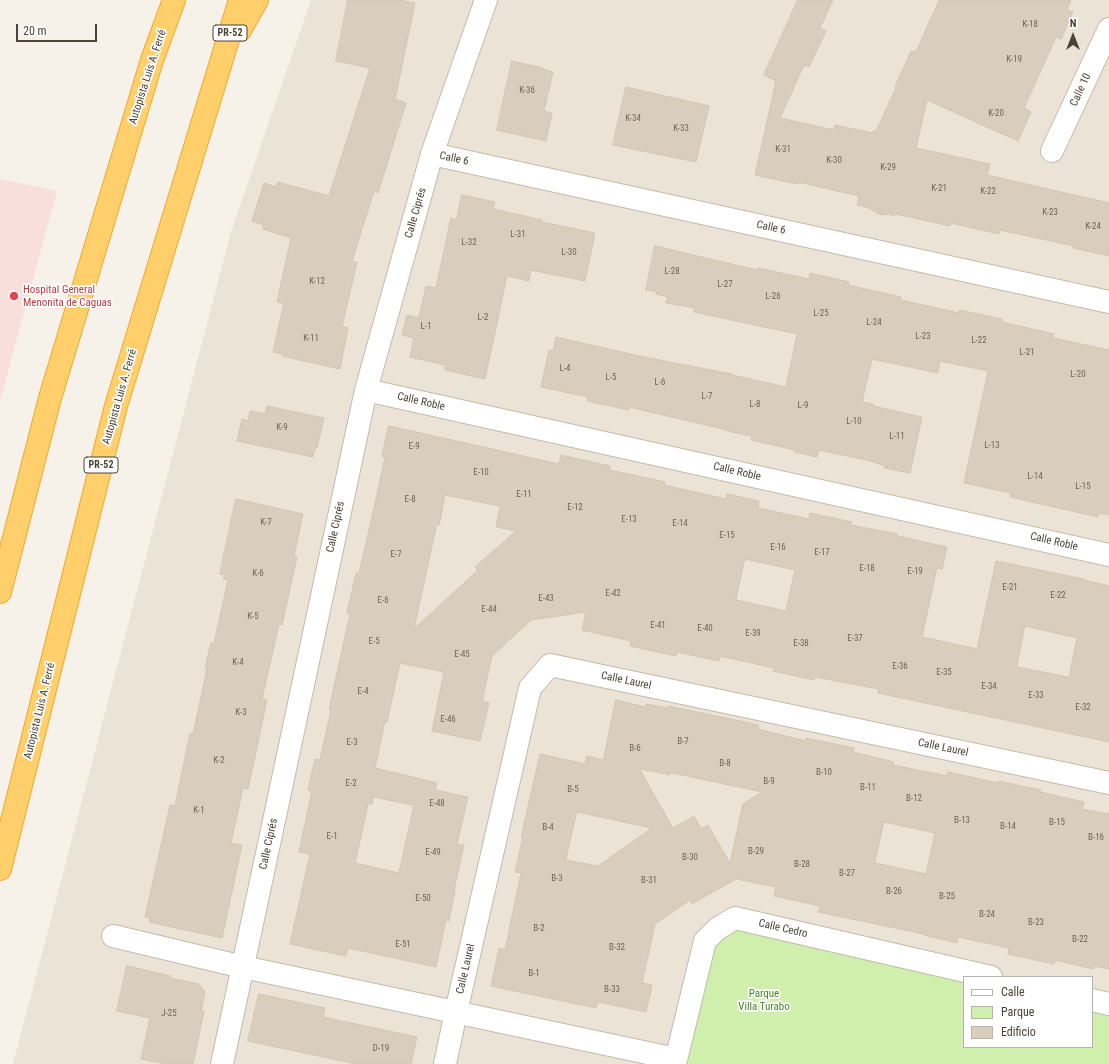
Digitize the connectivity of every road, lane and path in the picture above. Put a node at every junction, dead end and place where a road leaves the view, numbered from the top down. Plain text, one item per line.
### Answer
1 (162, 0) edge
2 (174, 0) edge
3 (240, 0) edge
4 (257, 0) edge
5 (486, 0) edge
6 (1109, 29) edge
7 (152, 60) junction
8 (220, 66) junction
9 (1052, 151) dead end
10 (432, 154) junction
11 (1109, 302) edge
12 (366, 390) junction
13 (1109, 555) edge
14 (0, 592) edge
15 (1109, 783) edge
16 (0, 869) edge
17 (113, 936) dead end
18 (243, 967) junction
19 (987, 976) edge
20 (1093, 1000) edge
21 (1109, 1004) edge
22 (456, 1012) junction
23 (675, 1061) edge
24 (222, 1064) edge
25 (445, 1064) edge

1 - 7 highway
2 - 7 highway, Autopista Luis A. Ferré
3 - 8 highway, Autopista Luis A. Ferré / PR-52
4 - 8 highway
5 - 10 street, Calle Ciprés
6 - 9 street, Calle 10
7 - 14 highway, Autopista Luis A. Ferré
8 - 16 highway, Autopista Luis A. Ferré / PR-52
10 - 11 street, Calle 6
10 - 12 street, Calle Ciprés
12 - 13 street, Calle Roble
12 - 18 street, Calle Ciprés
15 - 22 street, Calle Laurel
17 - 18 street
18 - 22 street
18 - 24 street, Calle Ciprés
19 - 23 street, Calle Cedro
20 - 21 street
22 - 23 street
22 - 25 street, Calle Laurel

